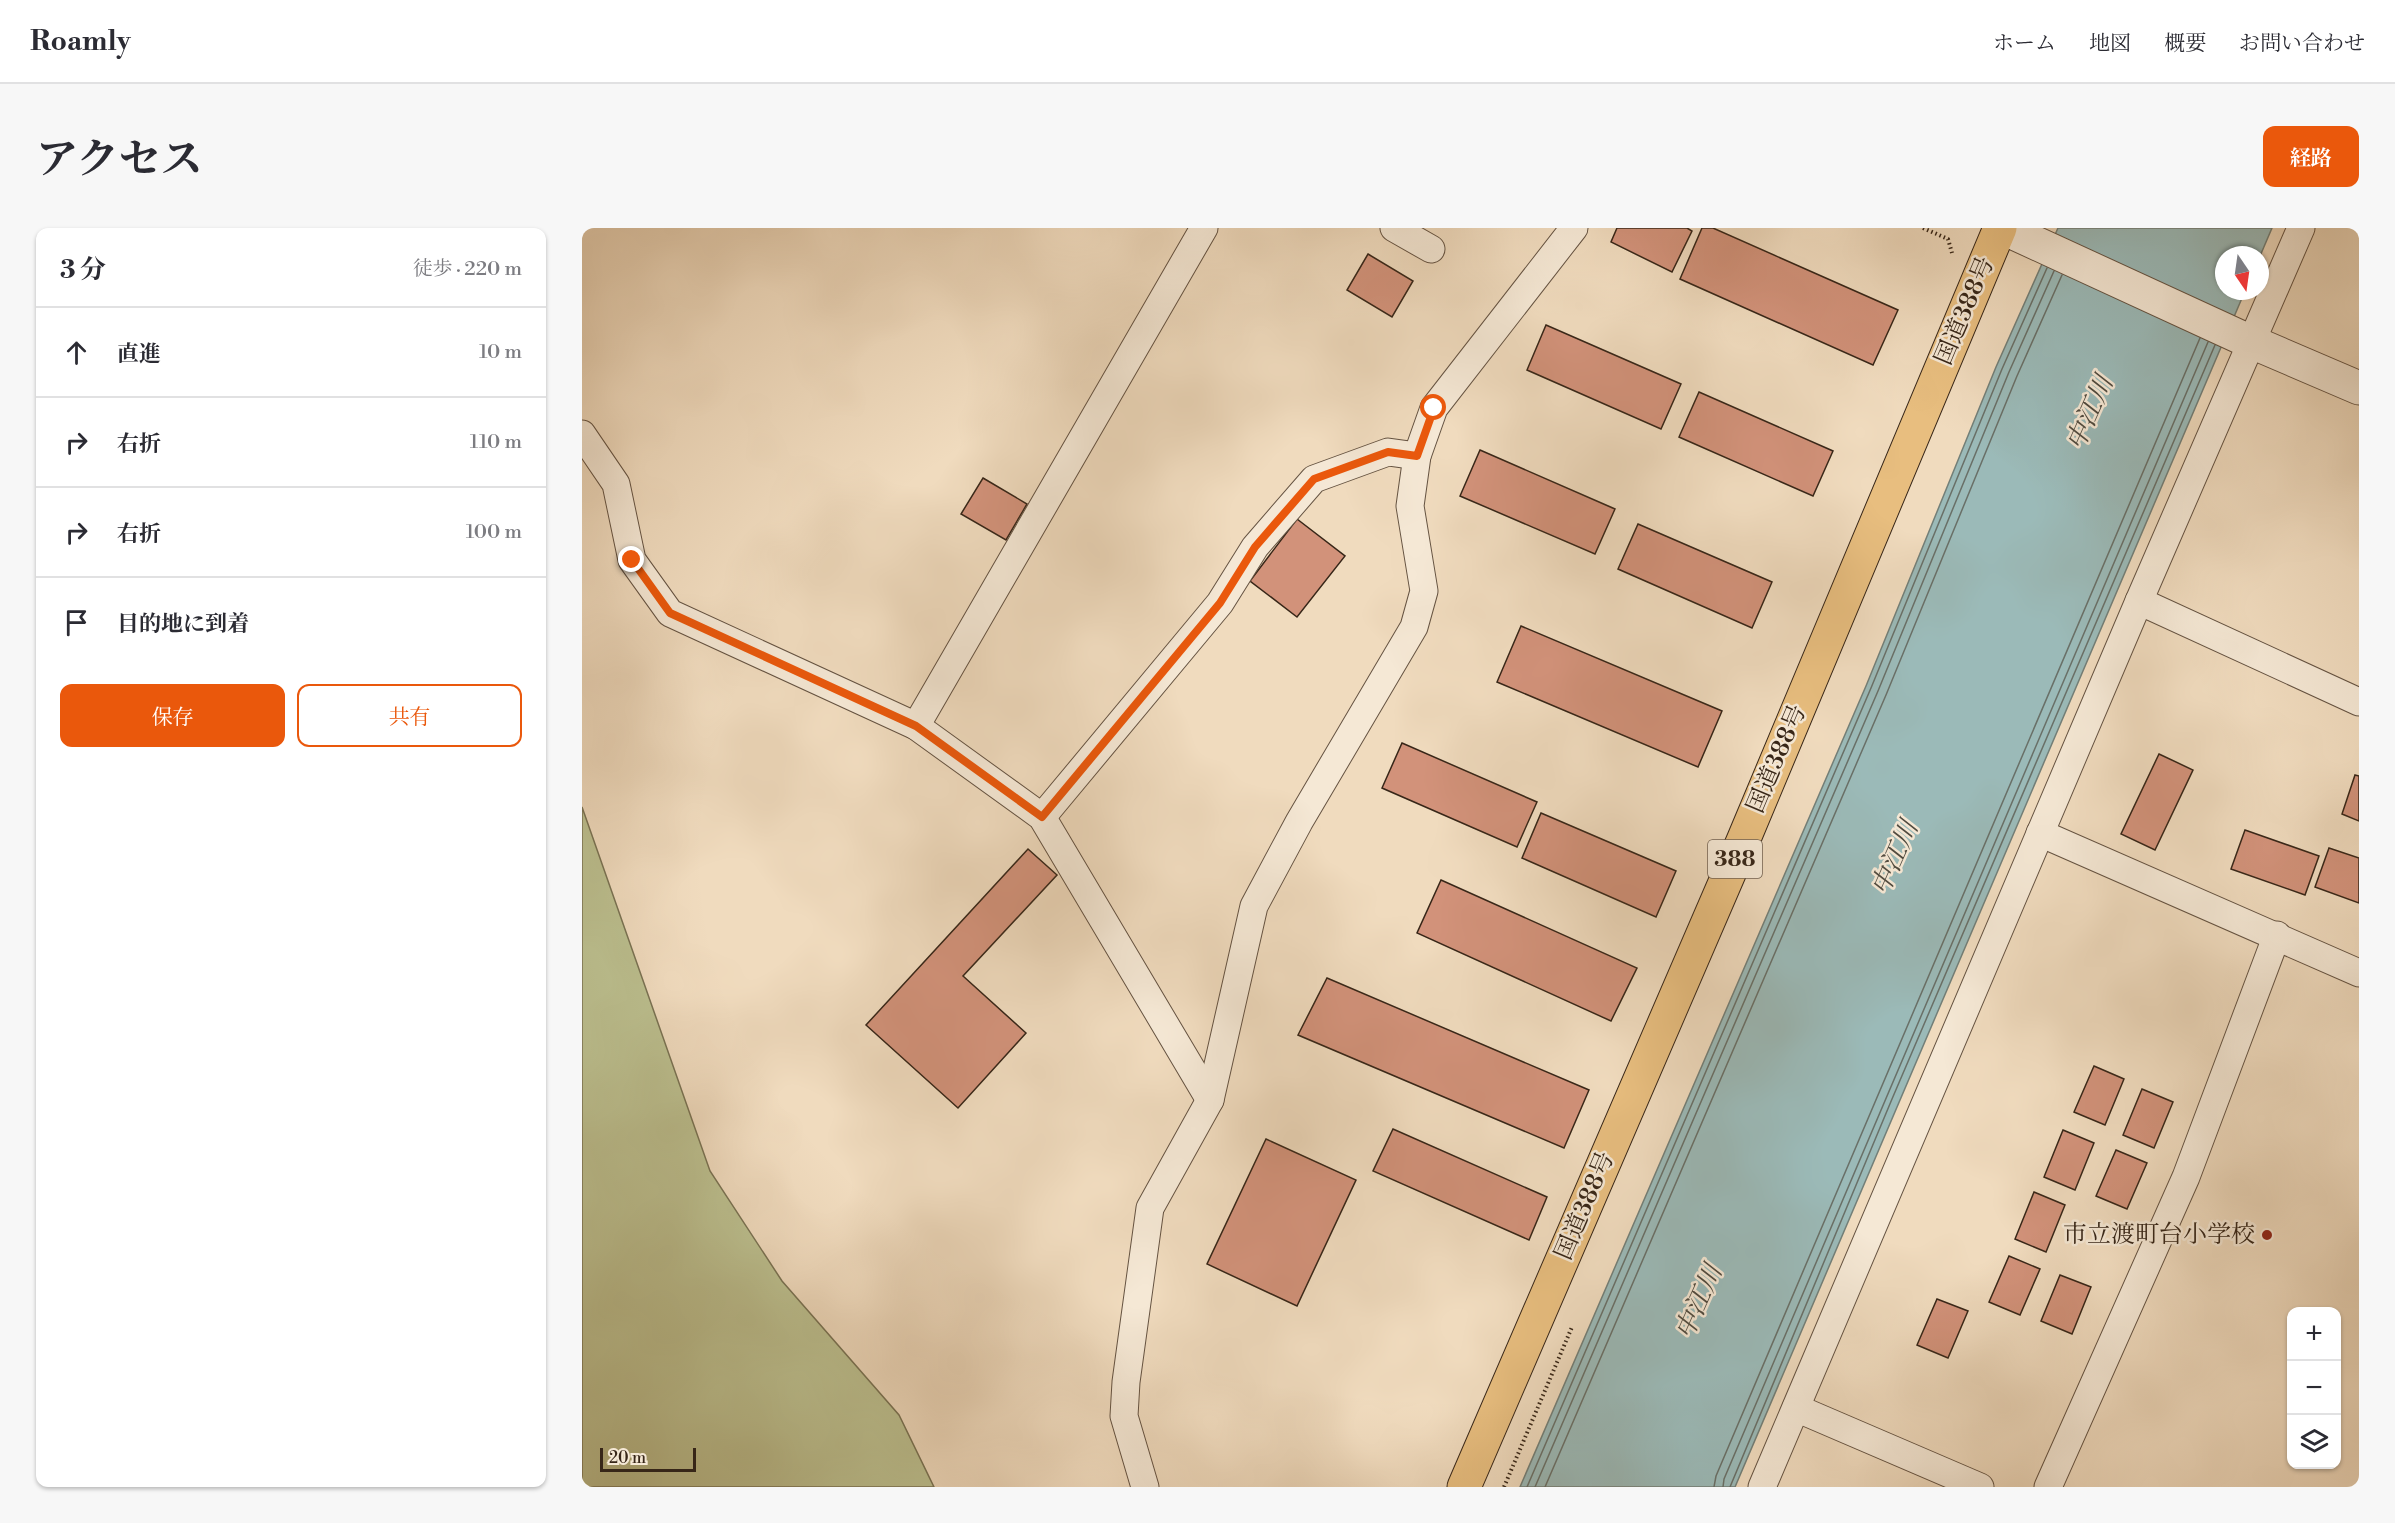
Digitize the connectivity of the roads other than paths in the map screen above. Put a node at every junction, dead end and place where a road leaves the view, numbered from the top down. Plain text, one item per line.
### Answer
1 (1204, 228) edge
2 (1394, 228) edge
3 (1574, 228) edge
4 (2001, 228) edge
5 (2301, 228) edge
6 (1431, 249) dead end
7 (2246, 340) junction
8 (2359, 388) edge
9 (582, 434) edge
10 (1417, 456) junction
11 (2139, 602) junction
12 (2359, 702) edge
13 (916, 726) junction
14 (1042, 817) junction
15 (2040, 833) junction
16 (2277, 935) junction
17 (2359, 973) edge
18 (1210, 1100) junction
19 (1796, 1408) junction
20 (1144, 1487) edge
21 (1464, 1487) edge
22 (1762, 1487) edge
23 (1980, 1487) edge
24 (2048, 1487) edge

1 - 13 street
2 - 6 street
3 - 10 street
4 - 7 street
4 - 21 highway, 国道388号 / 388
5 - 7 street
7 - 8 street
7 - 11 street
9 - 13 street
10 - 14 street
10 - 18 street
11 - 12 street
11 - 15 street
13 - 14 street
14 - 18 street
15 - 16 street
15 - 19 street
16 - 17 street
16 - 24 street
18 - 20 street
19 - 22 street
19 - 23 street

